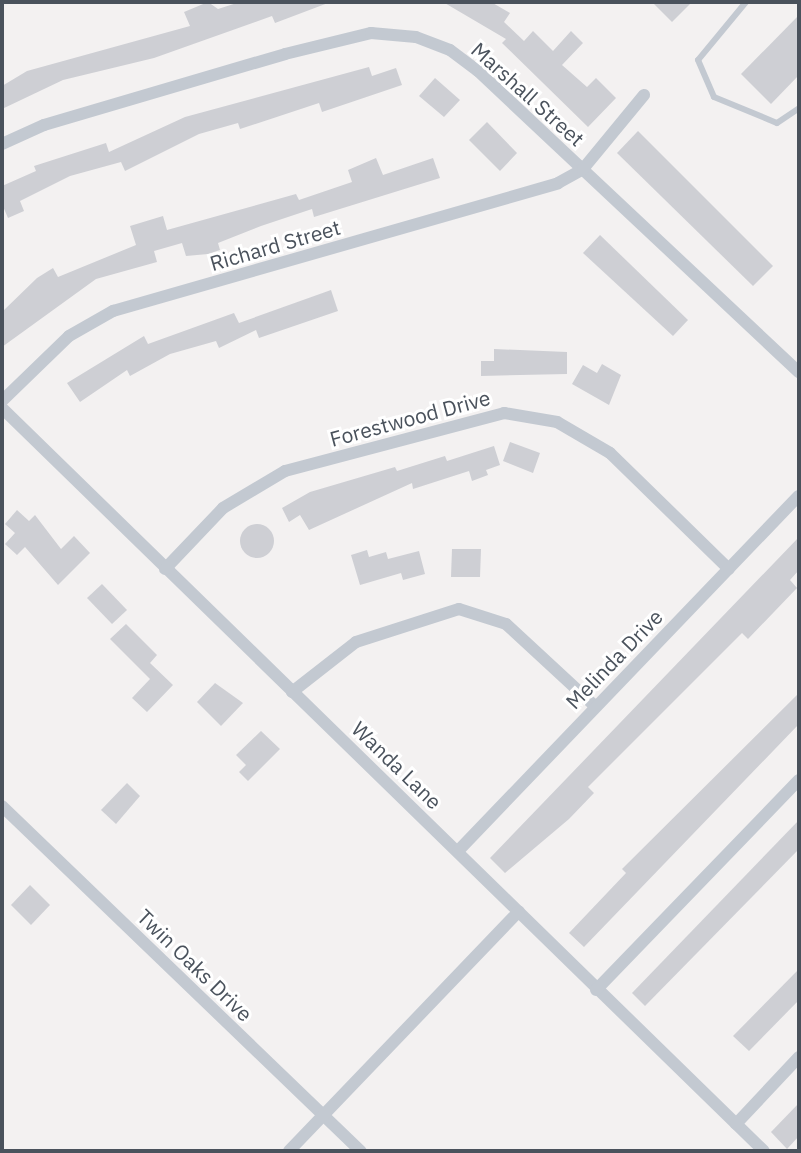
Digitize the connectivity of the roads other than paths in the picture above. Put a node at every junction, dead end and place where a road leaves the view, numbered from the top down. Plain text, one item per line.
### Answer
1 (746, 2) edge
2 (644, 95) dead end
3 (799, 108) edge
4 (2, 144) edge
5 (583, 169) junction
6 (799, 372) edge
7 (2, 401) edge
8 (2, 408) edge
9 (799, 496) edge
10 (166, 569) junction
11 (729, 569) junction
12 (292, 692) junction
13 (595, 706) junction
14 (799, 779) edge
15 (2, 806) edge
16 (458, 851) junction
17 (519, 911) junction
18 (596, 990) junction
19 (799, 1057) edge
20 (323, 1115) junction
21 (736, 1124) junction
22 (289, 1151) edge
23 (361, 1151) edge
24 (764, 1151) edge

1 - 3 lane
2 - 5 street
4 - 5 street, Marshall Street
5 - 6 street, Marshall Street
5 - 7 street, Richard Street
8 - 10 street, Wanda Lane
9 - 11 street, Melinda Drive
10 - 11 street, Forestwood Drive
10 - 12 street, Wanda Lane
11 - 13 street, Melinda Drive
12 - 13 street
12 - 16 street, Wanda Lane
13 - 16 street, Melinda Drive
14 - 18 street
15 - 20 street, Twin Oaks Drive
16 - 17 street, Wanda Lane
17 - 18 street, Wanda Lane
17 - 20 street
18 - 21 street, Wanda Lane
19 - 21 street
20 - 22 street
20 - 23 street, Twin Oaks Drive
21 - 24 street, Wanda Lane

